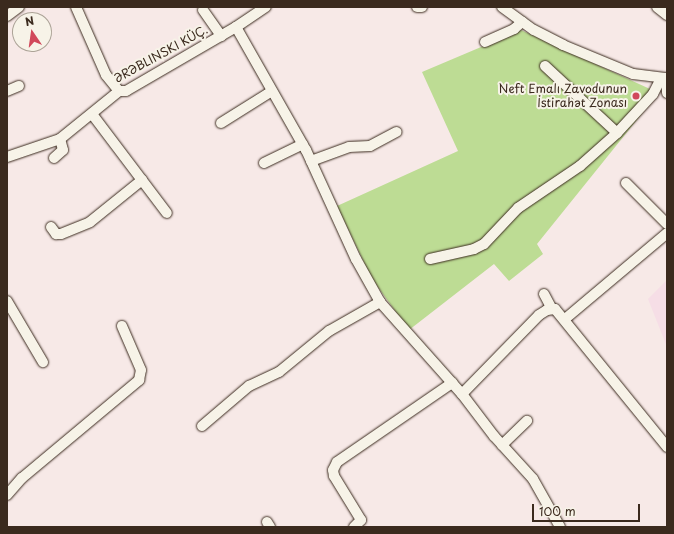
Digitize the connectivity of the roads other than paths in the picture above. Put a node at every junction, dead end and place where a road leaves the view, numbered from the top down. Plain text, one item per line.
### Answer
1 (19, 7) edge
2 (76, 7) edge
3 (266, 7) edge
4 (417, 7) edge
5 (422, 7) edge
6 (502, 7) edge
7 (657, 7) edge
8 (203, 10) dead end
9 (667, 15) edge
10 (7, 16) edge
11 (522, 22) junction
12 (236, 27) junction
13 (221, 36) junction
14 (485, 42) dead end
15 (545, 66) dead end
16 (664, 78) edge
17 (19, 86) dead end
18 (7, 91) edge
19 (118, 91) junction
20 (272, 91) junction
21 (667, 93) edge
22 (92, 114) junction
23 (221, 123) dead end
24 (396, 132) dead end
25 (617, 133) junction
26 (60, 140) junction
27 (303, 144) junction
28 (7, 157) edge
29 (54, 158) dead end
30 (311, 161) junction
31 (264, 163) dead end
32 (142, 180) junction
33 (626, 183) dead end
34 (167, 214) dead end
35 (667, 224) edge
36 (51, 227) dead end
37 (667, 233) edge
38 (430, 259) dead end
39 (544, 294) dead end
40 (7, 301) edge
41 (380, 302) junction
42 (552, 309) junction
43 (565, 319) junction
44 (122, 326) dead end
45 (43, 362) dead end
46 (452, 383) junction
47 (462, 394) junction
48 (528, 421) dead end
49 (202, 426) dead end
50 (502, 445) junction
51 (667, 447) edge
52 (7, 494) edge
53 (354, 527) edge
54 (560, 527) edge

1 - 10 street
2 - 19 street
3 - 12 street, ƏRƏBLINSKI KÜÇ.
4 - 5 street
6 - 11 street
7 - 9 street
8 - 13 street
11 - 14 street
11 - 16 street
12 - 13 street, ƏRƏBLINSKI KÜÇ.
12 - 20 street
13 - 19 street, ƏRƏBLINSKI KÜÇ.
15 - 25 street
16 - 21 street
16 - 25 street
17 - 18 street
19 - 22 street, ƏRƏBLINSKI KÜÇ.
20 - 23 street
20 - 27 street
22 - 26 street, ƏRƏBLINSKI KÜÇ.
22 - 32 street
24 - 30 street
25 - 38 street
26 - 28 street, ƏRƏBLINSKI KÜÇ.
26 - 29 street
27 - 30 street
27 - 31 street
30 - 41 street
32 - 34 street
32 - 36 street
33 - 35 street
37 - 43 street
39 - 42 street
40 - 45 street
41 - 46 street
41 - 49 street
42 - 43 street
42 - 47 street
43 - 51 street
44 - 52 street
46 - 47 street
46 - 53 street
47 - 50 street
48 - 50 street
50 - 54 street

